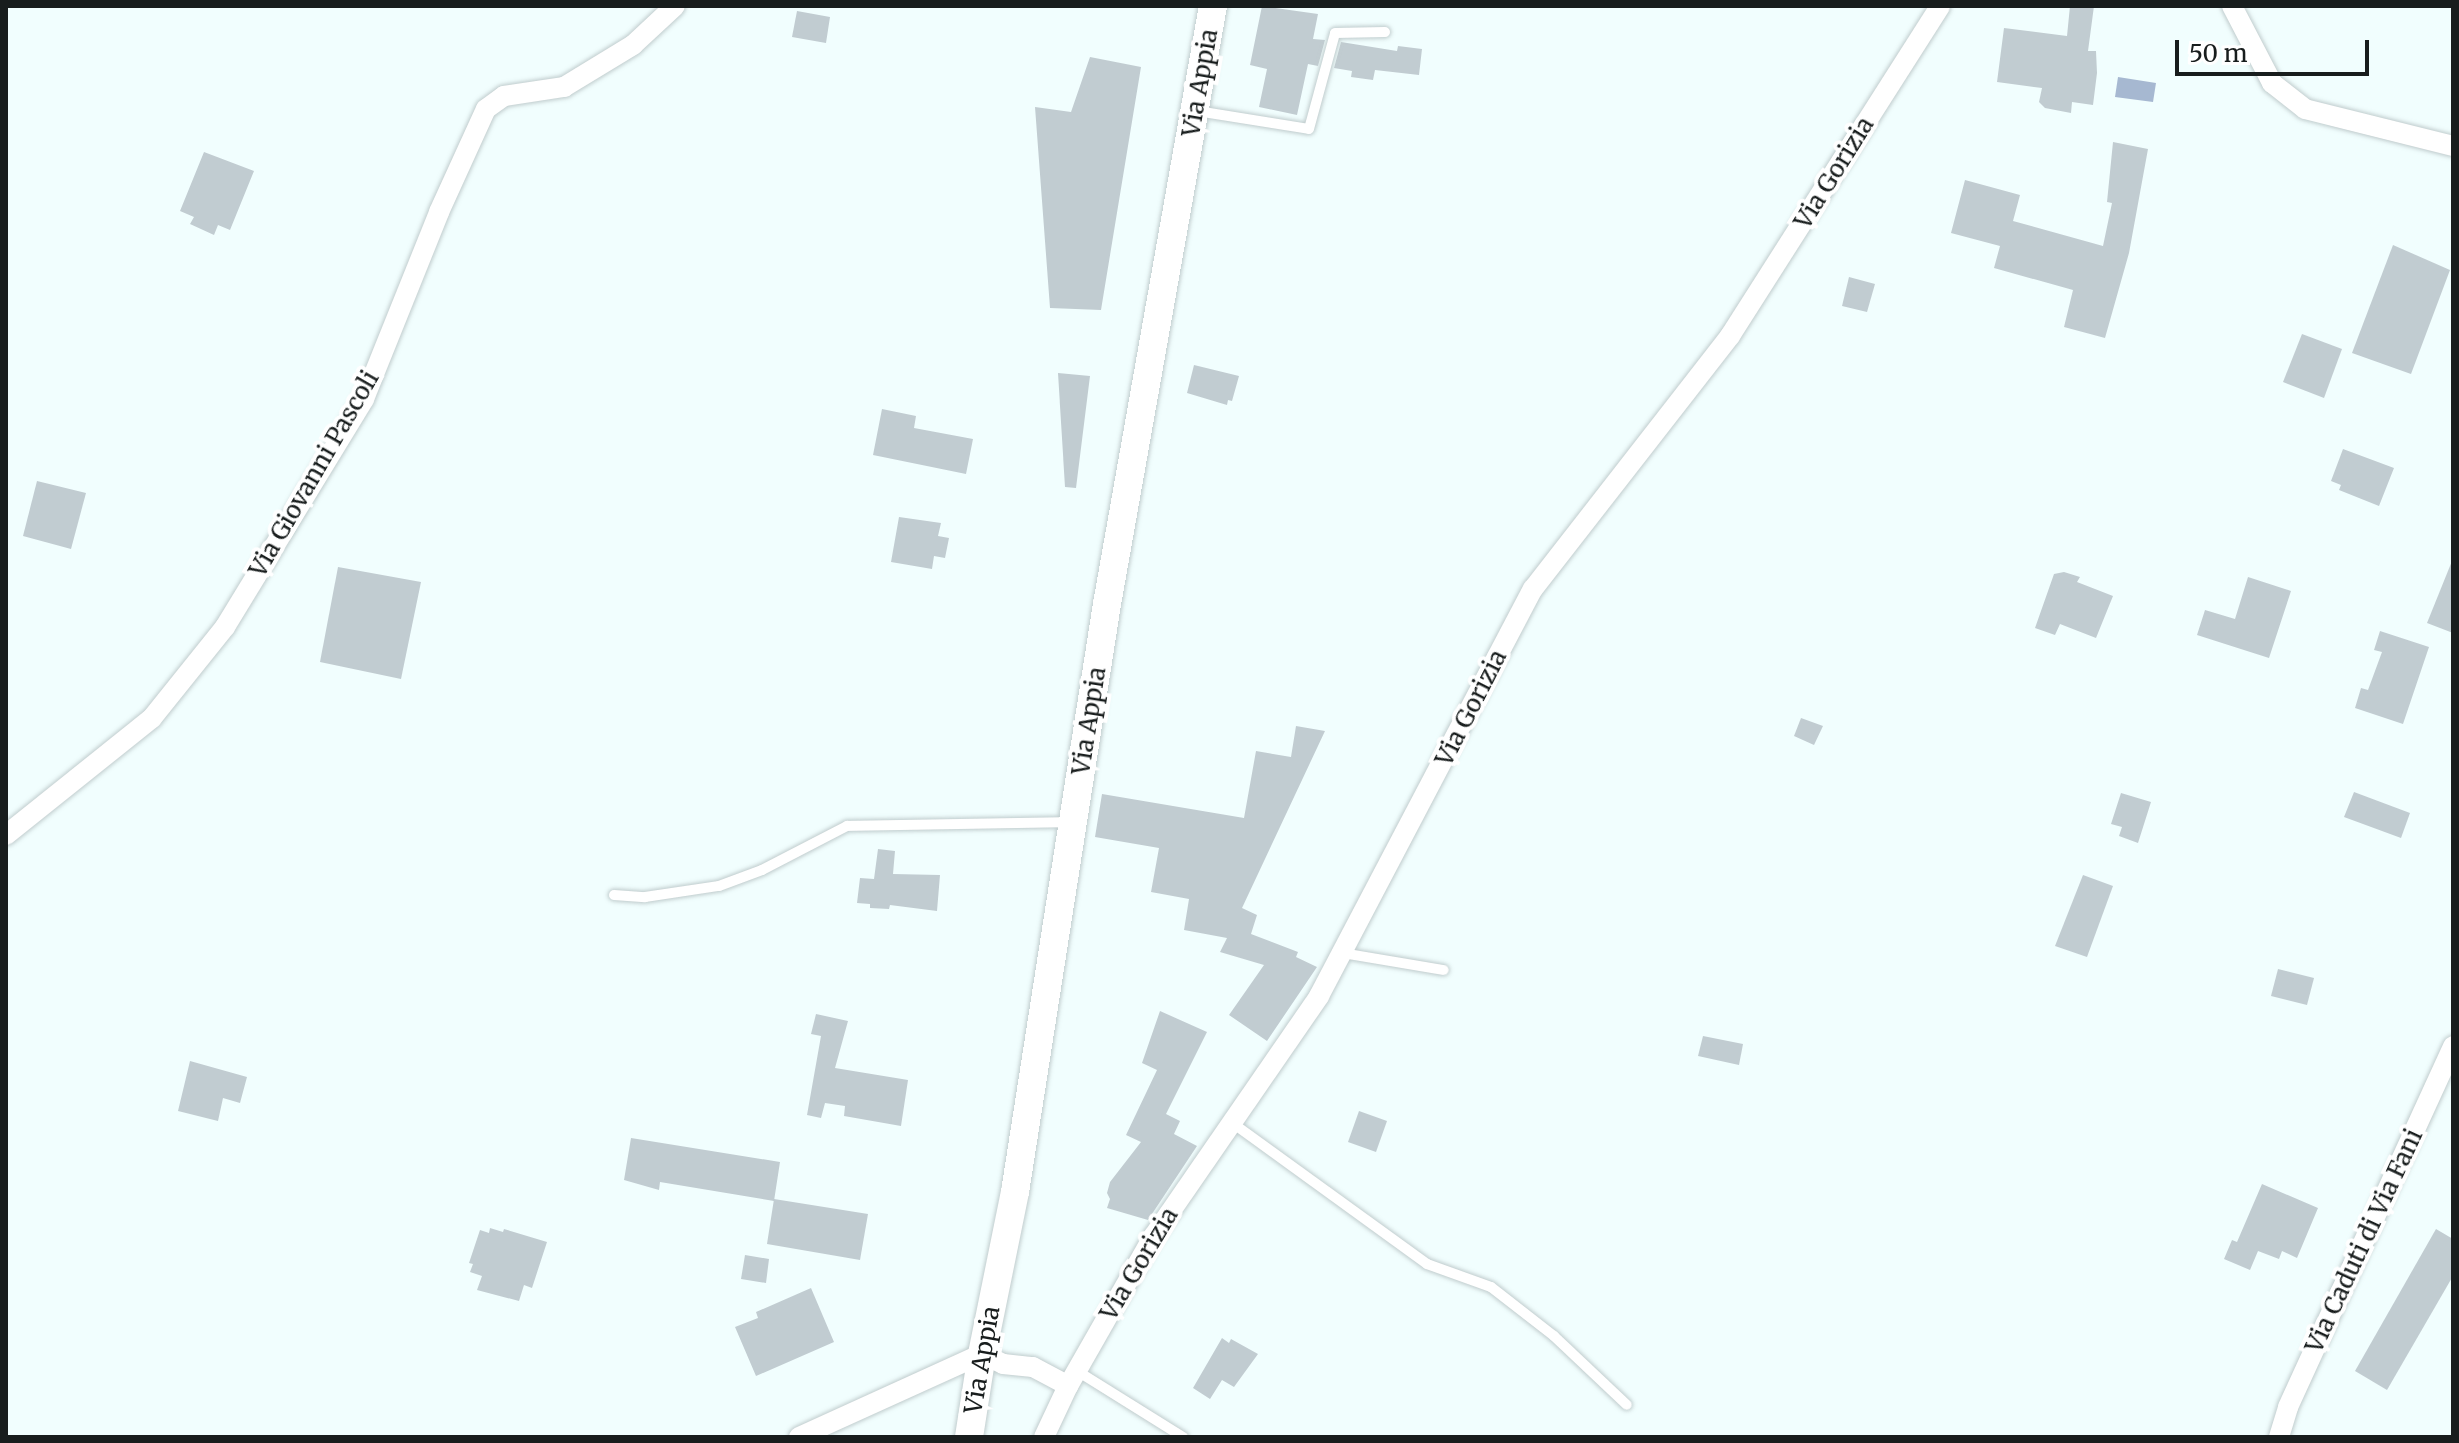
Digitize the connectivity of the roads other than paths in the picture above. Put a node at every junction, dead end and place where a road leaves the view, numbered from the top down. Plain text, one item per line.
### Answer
1 (675, 6) edge
2 (1213, 6) edge
3 (1940, 6) edge
4 (2232, 6) edge
5 (1385, 32) dead end
6 (1195, 110) junction
7 (2453, 146) edge
8 (1073, 822) junction
9 (6, 835) edge
10 (614, 895) dead end
11 (1342, 953) junction
12 (1444, 970) dead end
13 (2453, 1046) edge
14 (1231, 1122) junction
15 (982, 1354) junction
16 (1072, 1378) junction
17 (1627, 1405) dead end
18 (799, 1437) edge
19 (969, 1437) edge
20 (1044, 1437) edge
21 (1183, 1437) edge
22 (2279, 1437) edge

1 - 9 street, Via Giovanni Pascoli
2 - 6 main road, Via Appia
3 - 11 street, Via Gorizia
4 - 7 street
5 - 6 lane
6 - 8 main road, Via Appia
8 - 10 lane
8 - 15 main road, Via Appia
11 - 12 lane
11 - 14 street, Via Gorizia
13 - 22 street, Via Caduti di Via Fani
14 - 16 street, Via Gorizia
14 - 17 lane
15 - 16 street
15 - 18 street
15 - 19 main road, Via Appia
16 - 20 street, Via Gorizia
16 - 21 lane

